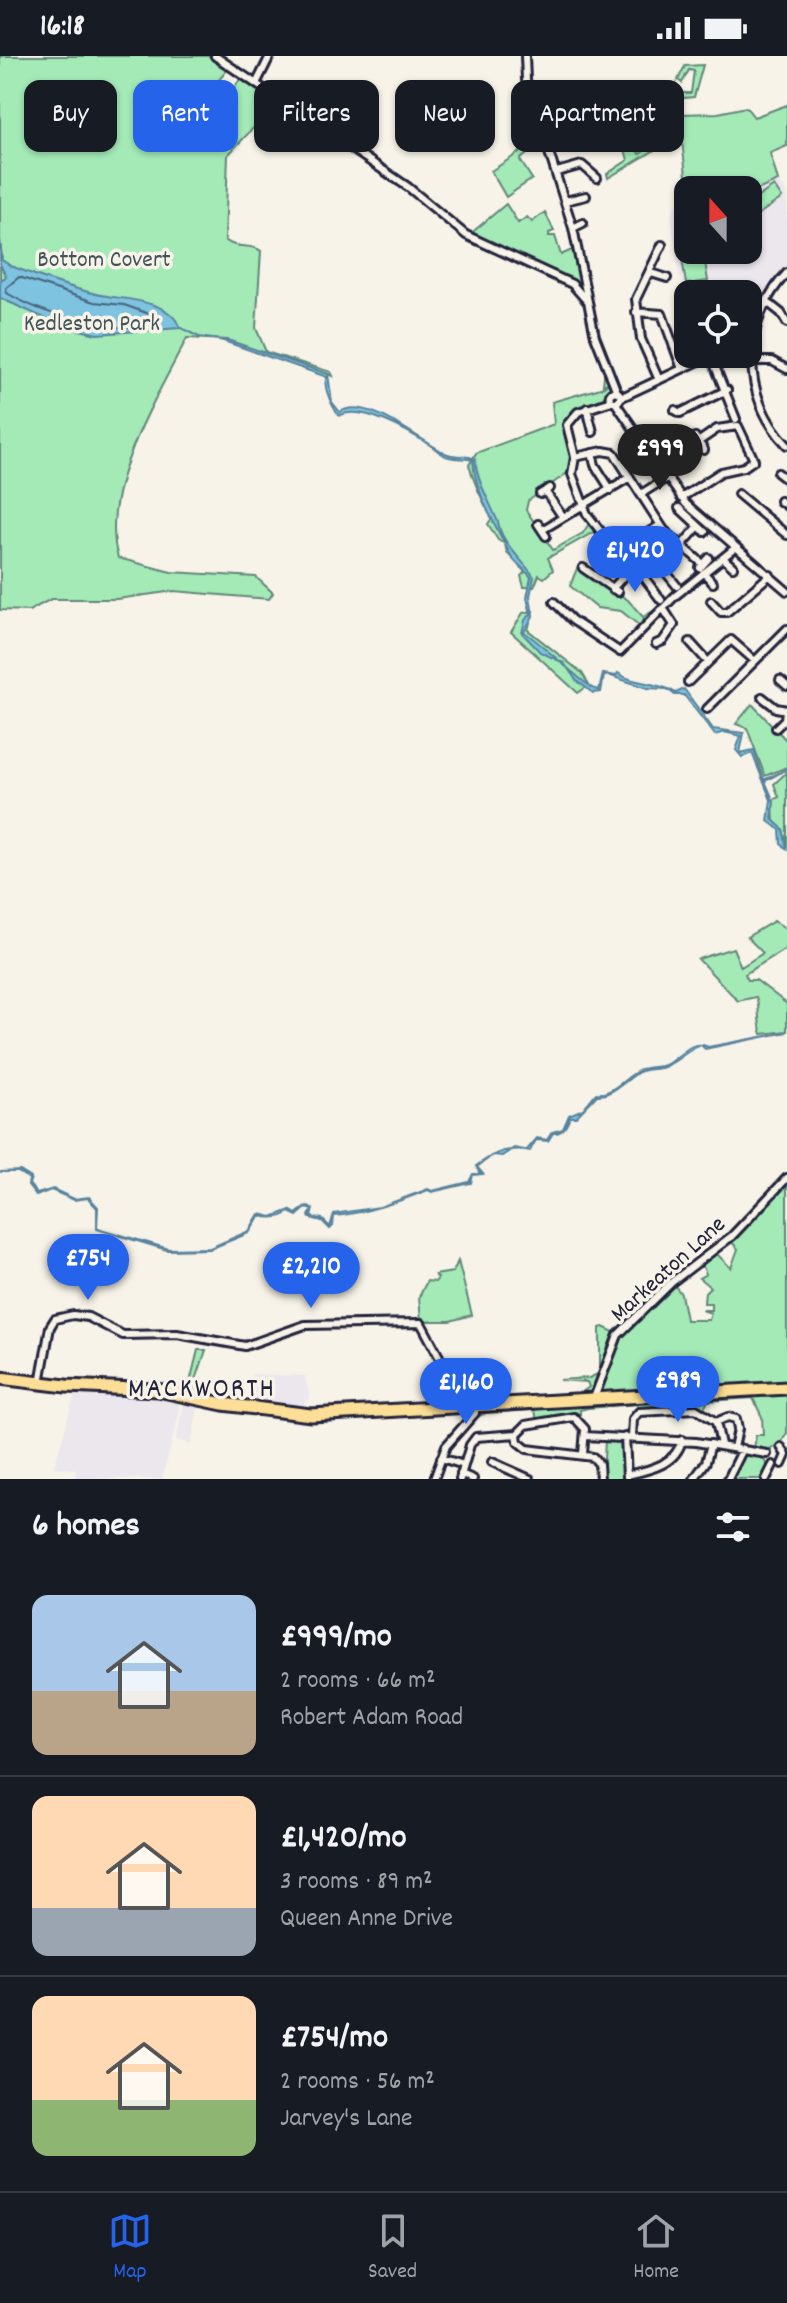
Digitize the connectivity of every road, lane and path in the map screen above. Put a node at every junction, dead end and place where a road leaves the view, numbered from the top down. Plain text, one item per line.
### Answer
1 (215, 56) edge
2 (270, 56) edge
3 (525, 56) edge
4 (258, 80) edge
5 (254, 83) edge
6 (356, 152) edge
7 (557, 172) junction
8 (597, 178) dead end
9 (586, 196) dead end
10 (565, 201) junction
11 (583, 223) dead end
12 (573, 228) junction
13 (662, 245) dead end
14 (651, 273) junction
15 (787, 273) edge
16 (664, 276) dead end
17 (579, 285) junction
18 (767, 302) junction
19 (636, 312) junction
20 (762, 314) edge
21 (787, 323) edge
22 (762, 361) edge
23 (718, 368) edge
24 (752, 368) edge
25 (682, 369) joint
26 (787, 369) edge
27 (659, 380) junction
28 (727, 390) junction
29 (616, 397) junction
30 (587, 408) junction
31 (678, 413) dead end
32 (737, 422) junction
33 (594, 427) dead end
34 (787, 445) edge
35 (639, 447) dead end
36 (704, 450) dead end
37 (592, 453) junction
38 (575, 457) junction
39 (624, 467) junction
40 (778, 473) dead end
41 (630, 477) junction
42 (668, 477) junction
43 (787, 480) edge
44 (611, 490) junction
45 (545, 491) dead end
46 (641, 494) junction
47 (738, 494) dead end
48 (681, 498) junction
49 (585, 503) junction
50 (679, 512) dead end
51 (562, 516) junction
52 (660, 525) junction
53 (542, 530) dead end
54 (787, 535) edge
55 (680, 544) junction
56 (735, 548) junction
57 (616, 553) junction
58 (709, 558) dead end
59 (723, 558) junction
60 (655, 559) junction
61 (733, 567) dead end
62 (588, 569) dead end
63 (634, 569) junction
64 (702, 569) junction
65 (770, 575) junction
66 (713, 583) dead end
67 (677, 586) dead end
68 (786, 589) edge
69 (711, 601) dead end
70 (554, 602) dead end
71 (661, 602) junction
72 (787, 629) edge
73 (659, 645) dead end
74 (692, 645) dead end
75 (755, 661) junction
76 (708, 662) junction
77 (780, 680) dead end
78 (688, 682) dead end
79 (787, 686) edge
80 (763, 700) dead end
81 (707, 709) dead end
82 (786, 710) edge
83 (776, 728) dead end
84 (787, 1178) edge
85 (0, 1378) edge
86 (40, 1383) junction
87 (787, 1388) edge
88 (594, 1398) junction
89 (470, 1402) junction
90 (716, 1422) junction
91 (517, 1434) junction
92 (585, 1436) junction
93 (628, 1437) junction
94 (682, 1440) junction
95 (711, 1444) junction
96 (721, 1445) junction
97 (738, 1448) junction
98 (583, 1454) junction
99 (767, 1454) junction
100 (441, 1458) junction
101 (492, 1462) dead end
102 (782, 1464) junction
103 (464, 1465) junction
104 (773, 1465) junction
105 (787, 1472) edge
106 (461, 1476) edge
107 (627, 1477) edge
108 (525, 1478) edge
109 (434, 1479) edge
110 (473, 1479) edge
111 (600, 1479) edge
112 (694, 1479) edge
113 (728, 1479) edge
114 (766, 1479) edge

1 - 5 street
2 - 4 street
3 - 7 street
6 - 17 street
7 - 8 street
7 - 10 street
9 - 10 street
10 - 12 street
11 - 12 street
12 - 17 street
13 - 14 street
14 - 16 street
14 - 19 street
15 - 18 street
17 - 29 street
18 - 20 street
18 - 21 street
19 - 25 street
19 - 27 street
22 - 26 street
23 - 28 street
24 - 34 street
25 - 27 street
27 - 29 street
28 - 31 street
28 - 32 street
29 - 30 street
29 - 42 street
30 - 33 street
30 - 38 street
32 - 36 street
32 - 48 street
35 - 39 street
37 - 38 street
37 - 39 street
37 - 44 street
38 - 49 street
39 - 41 street
40 - 43 street
41 - 44 street
41 - 46 street
42 - 46 street
42 - 48 street
44 - 49 street
45 - 51 street
46 - 52 street
47 - 54 street
48 - 56 street
49 - 51 street
49 - 57 street
50 - 55 street
51 - 53 street
52 - 55 street
52 - 57 street
55 - 60 street
55 - 64 street
56 - 59 street
56 - 65 street
57 - 63 street
58 - 64 street
59 - 61 street
59 - 64 street
60 - 63 street
60 - 67 street
62 - 63 street
63 - 71 street
64 - 66 street
64 - 71 street
65 - 68 street
65 - 69 street
70 - 71 street
71 - 73 street
72 - 75 street
74 - 76 street
75 - 76 street
75 - 81 street
76 - 78 street
77 - 79 street
80 - 82 street
82 - 83 street
84 - 88 street, Markeaton Lane
85 - 86 highway
86 - 89 highway
86 - 89 street
87 - 88 highway
88 - 89 highway
89 - 100 street
90 - 93 street
90 - 96 street
90 - 97 street
91 - 92 street
91 - 98 street
91 - 103 street
92 - 93 street
92 - 98 street
93 - 94 street
93 - 107 street
94 - 95 street
94 - 107 street
95 - 96 street
95 - 112 street
96 - 97 street
97 - 99 street
97 - 113 street
98 - 111 street
99 - 102 street
99 - 104 street
100 - 103 street
100 - 109 street
101 - 108 street
102 - 104 street
102 - 105 street
103 - 106 street
104 - 114 street
106 - 110 street

